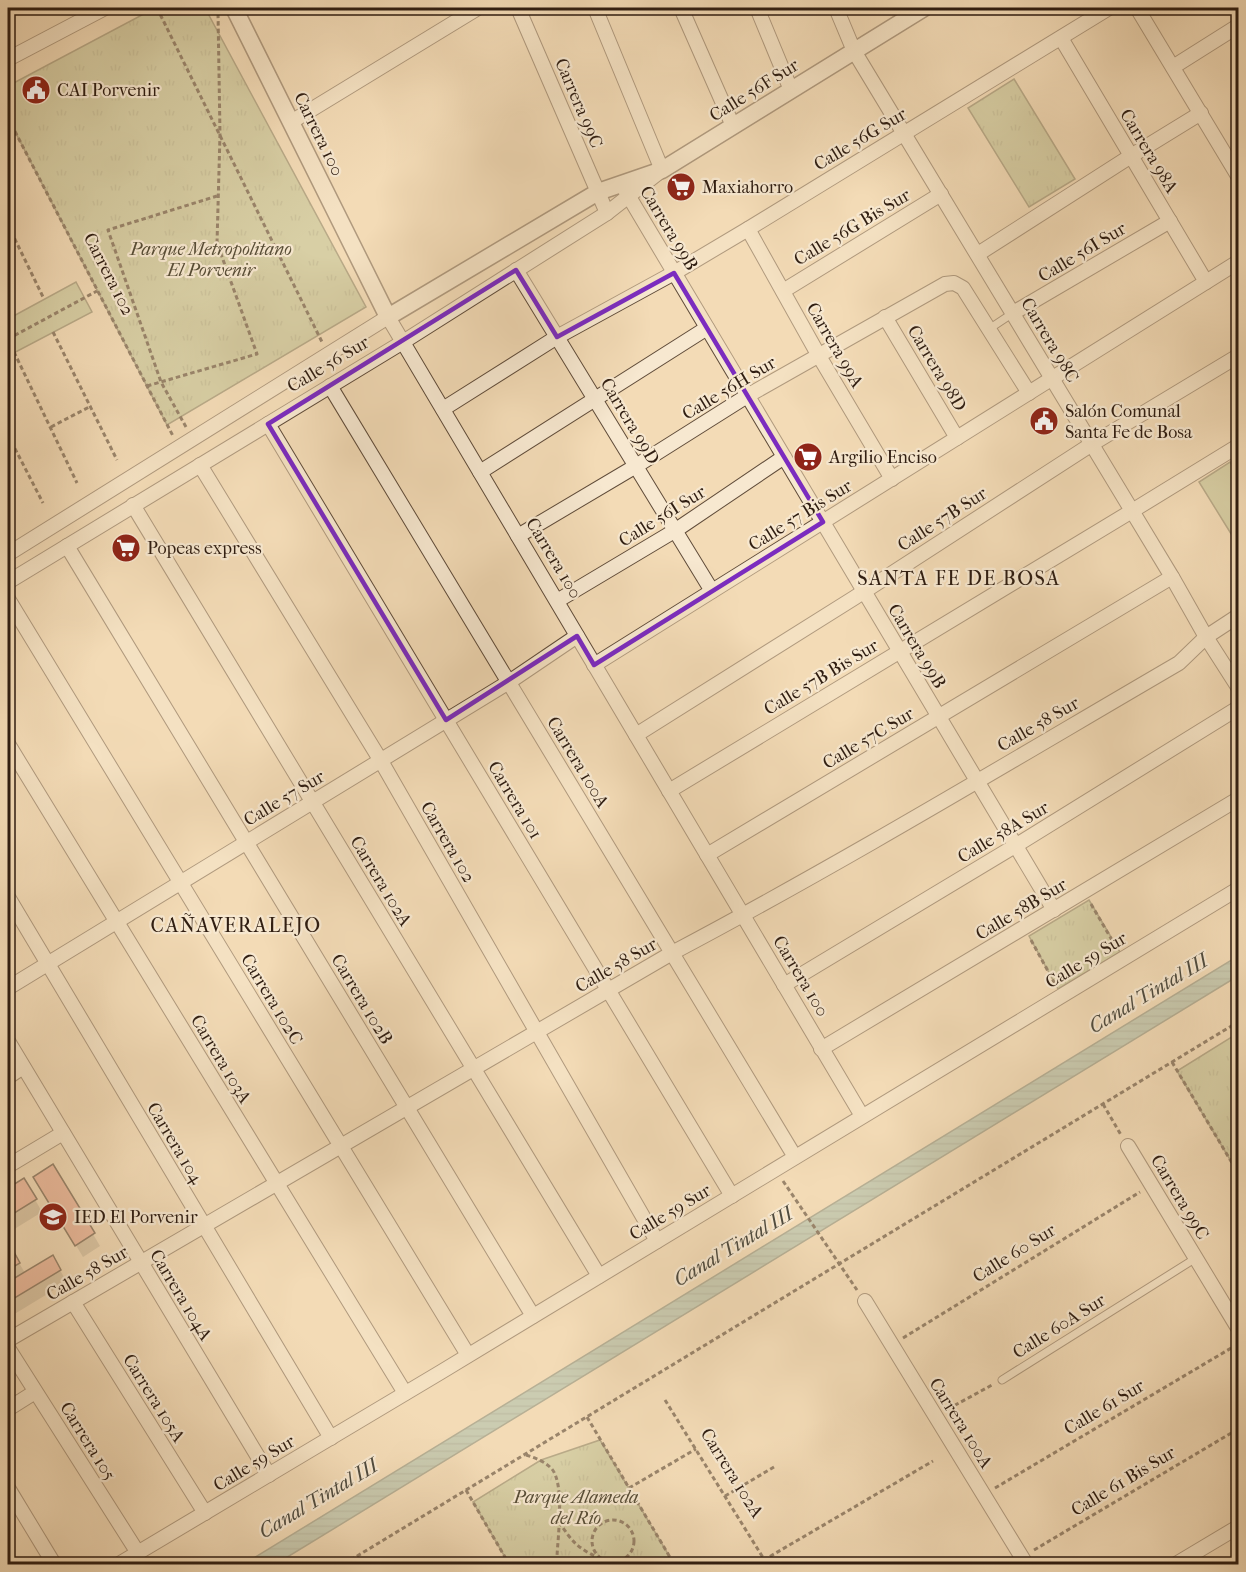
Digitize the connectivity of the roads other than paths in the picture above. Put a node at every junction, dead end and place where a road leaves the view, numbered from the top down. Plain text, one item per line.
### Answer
1 (105, 8) edge
2 (234, 8) edge
3 (478, 8) edge
4 (518, 8) edge
5 (594, 8) edge
6 (681, 8) edge
7 (757, 8) edge
8 (836, 8) edge
9 (1109, 8) edge
10 (1137, 8) edge
11 (919, 9) edge
12 (1239, 26) edge
13 (1061, 38) junction
14 (855, 51) junction
15 (8, 59) edge
16 (1173, 67) junction
17 (791, 90) junction
18 (1201, 113) junction
19 (291, 122) junction
20 (733, 126) junction
21 (904, 133) junction
22 (1131, 156) junction
23 (662, 170) junction
24 (1239, 176) edge
25 (625, 190) junction
26 (598, 192) junction
27 (941, 194) junction
28 (607, 213) junction
29 (1170, 221) junction
30 (748, 229) junction
31 (978, 254) junction
32 (1239, 262) edge
33 (516, 270) junction
34 (674, 273) junction
35 (1206, 282) junction
36 (783, 291) junction
37 (1013, 313) junction
38 (388, 317) junction
39 (885, 317) junction
40 (707, 328) junction
41 (989, 329) junction
42 (557, 337) junction
43 (403, 342) junction
44 (819, 356) junction
45 (1239, 357) edge
46 (1052, 379) junction
47 (330, 386) junction
48 (1029, 393) junction
49 (747, 396) junction
50 (595, 399) junction
51 (443, 409) junction
52 (268, 424) junction
53 (957, 438) junction
54 (1092, 444) junction
55 (1239, 446) edge
56 (784, 457) junction
57 (200, 465) junction
58 (636, 466) junction
59 (480, 472) junction
60 (892, 479) junction
61 (133, 505) junction
62 (1132, 511) junction
63 (823, 522) junction
64 (675, 530) junction
65 (518, 536) junction
66 (67, 546) junction
67 (8, 555) edge
68 (1172, 577) junction
69 (8, 582) edge
70 (712, 591) junction
71 (864, 591) junction
72 (8, 599) edge
73 (556, 602) junction
74 (1239, 616) edge
75 (577, 636) junction
76 (1206, 638) junction
77 (899, 651) junction
78 (594, 665) junction
79 (509, 682) junction
80 (1239, 687) edge
81 (1239, 708) edge
82 (938, 717) junction
83 (446, 720) junction
84 (636, 735) junction
85 (8, 744) edge
86 (381, 761) junction
87 (977, 781) junction
88 (669, 791) junction
89 (1239, 800) edge
90 (312, 802) junction
91 (246, 842) junction
92 (1015, 846) junction
93 (706, 855) junction
94 (180, 883) junction
95 (1239, 889) edge
96 (8, 897) edge
97 (1054, 910) junction
98 (743, 915) junction
99 (116, 921) junction
100 (672, 953) junction
101 (47, 963) junction
102 (784, 985) junction
103 (8, 987) edge
104 (608, 990) junction
105 (537, 1032) junction
106 (8, 1041) edge
107 (822, 1049) junction
108 (23, 1067) junction
109 (474, 1069) junction
110 (8, 1077) edge
111 (407, 1108) junction
112 (862, 1116) junction
113 (63, 1133) junction
114 (341, 1146) junction
115 (1128, 1146) road end
116 (795, 1157) junction
117 (8, 1166) edge
118 (276, 1184) junction
119 (732, 1196) junction
120 (204, 1226) junction
121 (657, 1241) junction
122 (1196, 1258) junction
123 (141, 1263) junction
124 (599, 1276) junction
125 (865, 1301) road end
126 (73, 1302) junction
127 (533, 1316) junction
128 (1239, 1328) edge
129 (8, 1340) edge
130 (8, 1348) edge
131 (468, 1355) junction
132 (1002, 1380) road end
133 (35, 1392) junction
134 (405, 1393) junction
135 (8, 1409) edge
136 (331, 1438) junction
137 (269, 1475) junction
138 (8, 1488) edge
139 (205, 1513) junction
140 (1239, 1527) edge
141 (138, 1553) junction
142 (1024, 1561) edge
143 (54, 1564) edge
144 (119, 1564) edge
145 (1176, 1564) edge

1 - 15 street
2 - 19 street, Carrera 100
3 - 19 street
4 - 26 street, Carrera 99C
5 - 23 street
6 - 20 street
7 - 17 street
8 - 14 street, Carrera 98C
9 - 13 street, Calle 56G Sur
10 - 16 street
11 - 14 street, Calle 56F Sur
12 - 16 street
13 - 21 street, Calle 56G Sur
13 - 22 street, Carrera 98A
14 - 17 street, Calle 56F Sur
14 - 21 street, Carrera 98C
16 - 18 street
17 - 20 street, Calle 56F Sur
18 - 22 street
18 - 24 street
19 - 38 street, Carrera 100
20 - 23 street, Calle 56F Sur
21 - 27 street, Carrera 98C
21 - 30 street, Calle 56G Sur
22 - 29 street, Carrera 98A
22 - 31 street
23 - 25 street, Calle 56F Sur
25 - 26 street, Calle 56F Sur
25 - 28 street, Calle 56 Sur
25 - 34 street, Carrera 99B
26 - 28 street, Carrera 99C
26 - 38 street, Calle 56 Sur
27 - 31 street, Carrera 98C
27 - 36 street, Calle 56G Bis Sur
28 - 33 street, Calle 56 Sur
29 - 35 street, Carrera 98A
29 - 37 street, Calle 56I Sur
30 - 34 street, Calle 56G Sur
30 - 36 street, Carrera 99A
31 - 37 street, Carrera 98C
32 - 35 street, Calle 57 Bis Sur
33 - 42 street, Carrera 99D
33 - 43 street, Calle 56 Sur
34 - 40 street, Carrera 99B
34 - 42 street, Calle 56G Sur
35 - 46 street, Calle 57 Bis Sur
36 - 44 street, Carrera 99A
37 - 41 lane
37 - 46 street, Carrera 98C
38 - 43 street, Carrera 100
38 - 67 street, Calle 56 Sur
39 - 41 street, Calle 56H Sur
39 - 44 street, Calle 56H Sur
39 - 53 street, Carrera 98D
40 - 49 street, Carrera 99B
40 - 50 street
41 - 48 street
42 - 50 street, Carrera 99D
42 - 51 street, Calle 56G Sur
43 - 47 street, Calle 56 Sur
43 - 51 street, Carrera 100
44 - 49 street, Calle 56H Sur
44 - 60 street, Carrera 99A
45 - 54 street, Calle 57B Sur
46 - 48 street, Calle 57 Bis Sur
46 - 54 street, Carrera 98C
47 - 52 street, Calle 56 Sur
47 - 79 street, Carrera 100A
48 - 53 street, Calle 57 Bis Sur
49 - 56 street, Carrera 99B
49 - 58 street, Calle 56H Sur
50 - 58 street, Carrera 99D
50 - 59 street
51 - 59 street, Carrera 100
52 - 57 street, Calle 56 Sur
52 - 83 street, Carrera 101
53 - 60 street, Calle 57 Bis Sur
54 - 62 street, Carrera 98C
54 - 71 street, Calle 57B Sur
55 - 62 street, Calle 57B Bis Sur
56 - 63 street, Carrera 99B
56 - 64 street, Calle 56I Sur
57 - 61 street, Calle 56 Sur
57 - 86 street, Carrera 102
58 - 64 street, Carrera 99D
58 - 65 street, Calle 56H Sur
59 - 65 street, Carrera 100
60 - 63 street, Calle 57 Bis Sur
61 - 66 street, Calle 56 Sur
61 - 90 street, Carrera 102A
62 - 68 street, Carrera 98C
62 - 77 street, Calle 57B Bis Sur
63 - 70 street, Calle 57 Bis Sur
63 - 71 street, Carrera 99B
64 - 70 street, Carrera 99D
64 - 73 street, Calle 56I Sur
65 - 73 street, Carrera 100
66 - 69 street, Calle 56 Sur
66 - 91 street, Carrera 102B
68 - 76 street, Carrera 98C
68 - 82 street, Calle 57C Sur
70 - 78 street, Calle 57 Bis Sur
71 - 77 street, Carrera 99B
71 - 84 street, Calle 57B Sur
72 - 94 street, Carrera 102C
73 - 75 street, Carrera 100
74 - 76 street, Calle 58 Sur
75 - 78 street, Carrera 100
75 - 79 street, Calle 57 Sur
76 - 80 street, Carrera 98C
76 - 87 street, Calle 58 Sur
77 - 82 street, Carrera 99B
77 - 88 street, Calle 57B Bis Sur
78 - 84 street, Carrera 100
79 - 83 street, Calle 57 Sur
79 - 100 street, Carrera 100A
81 - 92 street, Calle 58A Sur
82 - 87 street, Carrera 99B
82 - 93 street, Calle 57C Sur
83 - 86 street, Calle 57 Sur
83 - 104 street, Carrera 101
84 - 88 street, Carrera 100
85 - 99 street, Carrera 103A
86 - 90 street, Calle 57 Sur
86 - 105 street, Carrera 102
87 - 92 street, Carrera 99B
87 - 98 street, Calle 58 Sur
88 - 93 street, Carrera 100
89 - 97 street, Calle 58B Sur
90 - 91 street, Calle 57 Sur
90 - 109 street, Carrera 102A
91 - 94 street, Calle 57 Sur
91 - 111 street, Carrera 102B
92 - 97 street, Carrera 99B
92 - 102 street, Calle 58A Sur
93 - 98 street, Carrera 100
94 - 99 street, Calle 57 Sur
94 - 114 street, Carrera 102C
95 - 112 street, Calle 59 Sur
96 - 101 street, Carrera 104
97 - 107 street, Calle 58B Sur
98 - 100 street, Calle 58 Sur
98 - 102 street, Carrera 100
99 - 101 street, Calle 57 Sur
99 - 118 street, Carrera 103A
100 - 104 street, Calle 58 Sur
100 - 116 street, Carrera 100A
101 - 103 street, Calle 57 Sur
101 - 120 street, Carrera 104
102 - 107 street, Carrera 100
104 - 105 street, Calle 58 Sur
104 - 119 street, Carrera 101
105 - 109 street, Calle 58 Sur
105 - 121 street, Carrera 102
106 - 108 street, Carrera 104A
107 - 112 street, Carrera 100
108 - 110 street
108 - 113 street, Carrera 104A
109 - 111 street, Calle 58 Sur
109 - 124 street, Carrera 102A
111 - 114 street, Calle 58 Sur
111 - 127 street, Carrera 102B
112 - 116 street, Calle 59 Sur
113 - 117 street
113 - 123 street, Carrera 104A
114 - 118 street, Calle 58 Sur
114 - 131 street, Carrera 102C
115 - 122 street, Carrera 99C
116 - 119 street, Calle 59 Sur
118 - 120 street, Calle 58 Sur
118 - 134 street, Carrera 103A
119 - 121 street, Calle 59 Sur
120 - 123 street, Calle 58 Sur
120 - 136 street, Carrera 104
121 - 124 street, Calle 59 Sur
122 - 128 street, Carrera 99C
122 - 132 lane, Calle 60A Sur
123 - 126 street, Calle 58 Sur
123 - 137 street, Carrera 104A
124 - 127 street, Calle 59 Sur
125 - 142 street, Carrera 100A
126 - 129 street, Calle 58 Sur
126 - 139 street, Carrera 105A
127 - 131 street, Calle 59 Sur
130 - 133 street, Carrera 105
131 - 134 street, Calle 59 Sur
133 - 135 street
133 - 141 street, Carrera 105
134 - 136 street, Calle 59 Sur
136 - 137 street, Calle 59 Sur
137 - 139 street, Calle 59 Sur
138 - 143 street
139 - 141 street, Calle 59 Sur
140 - 145 street
141 - 144 street, Calle 59 Sur

